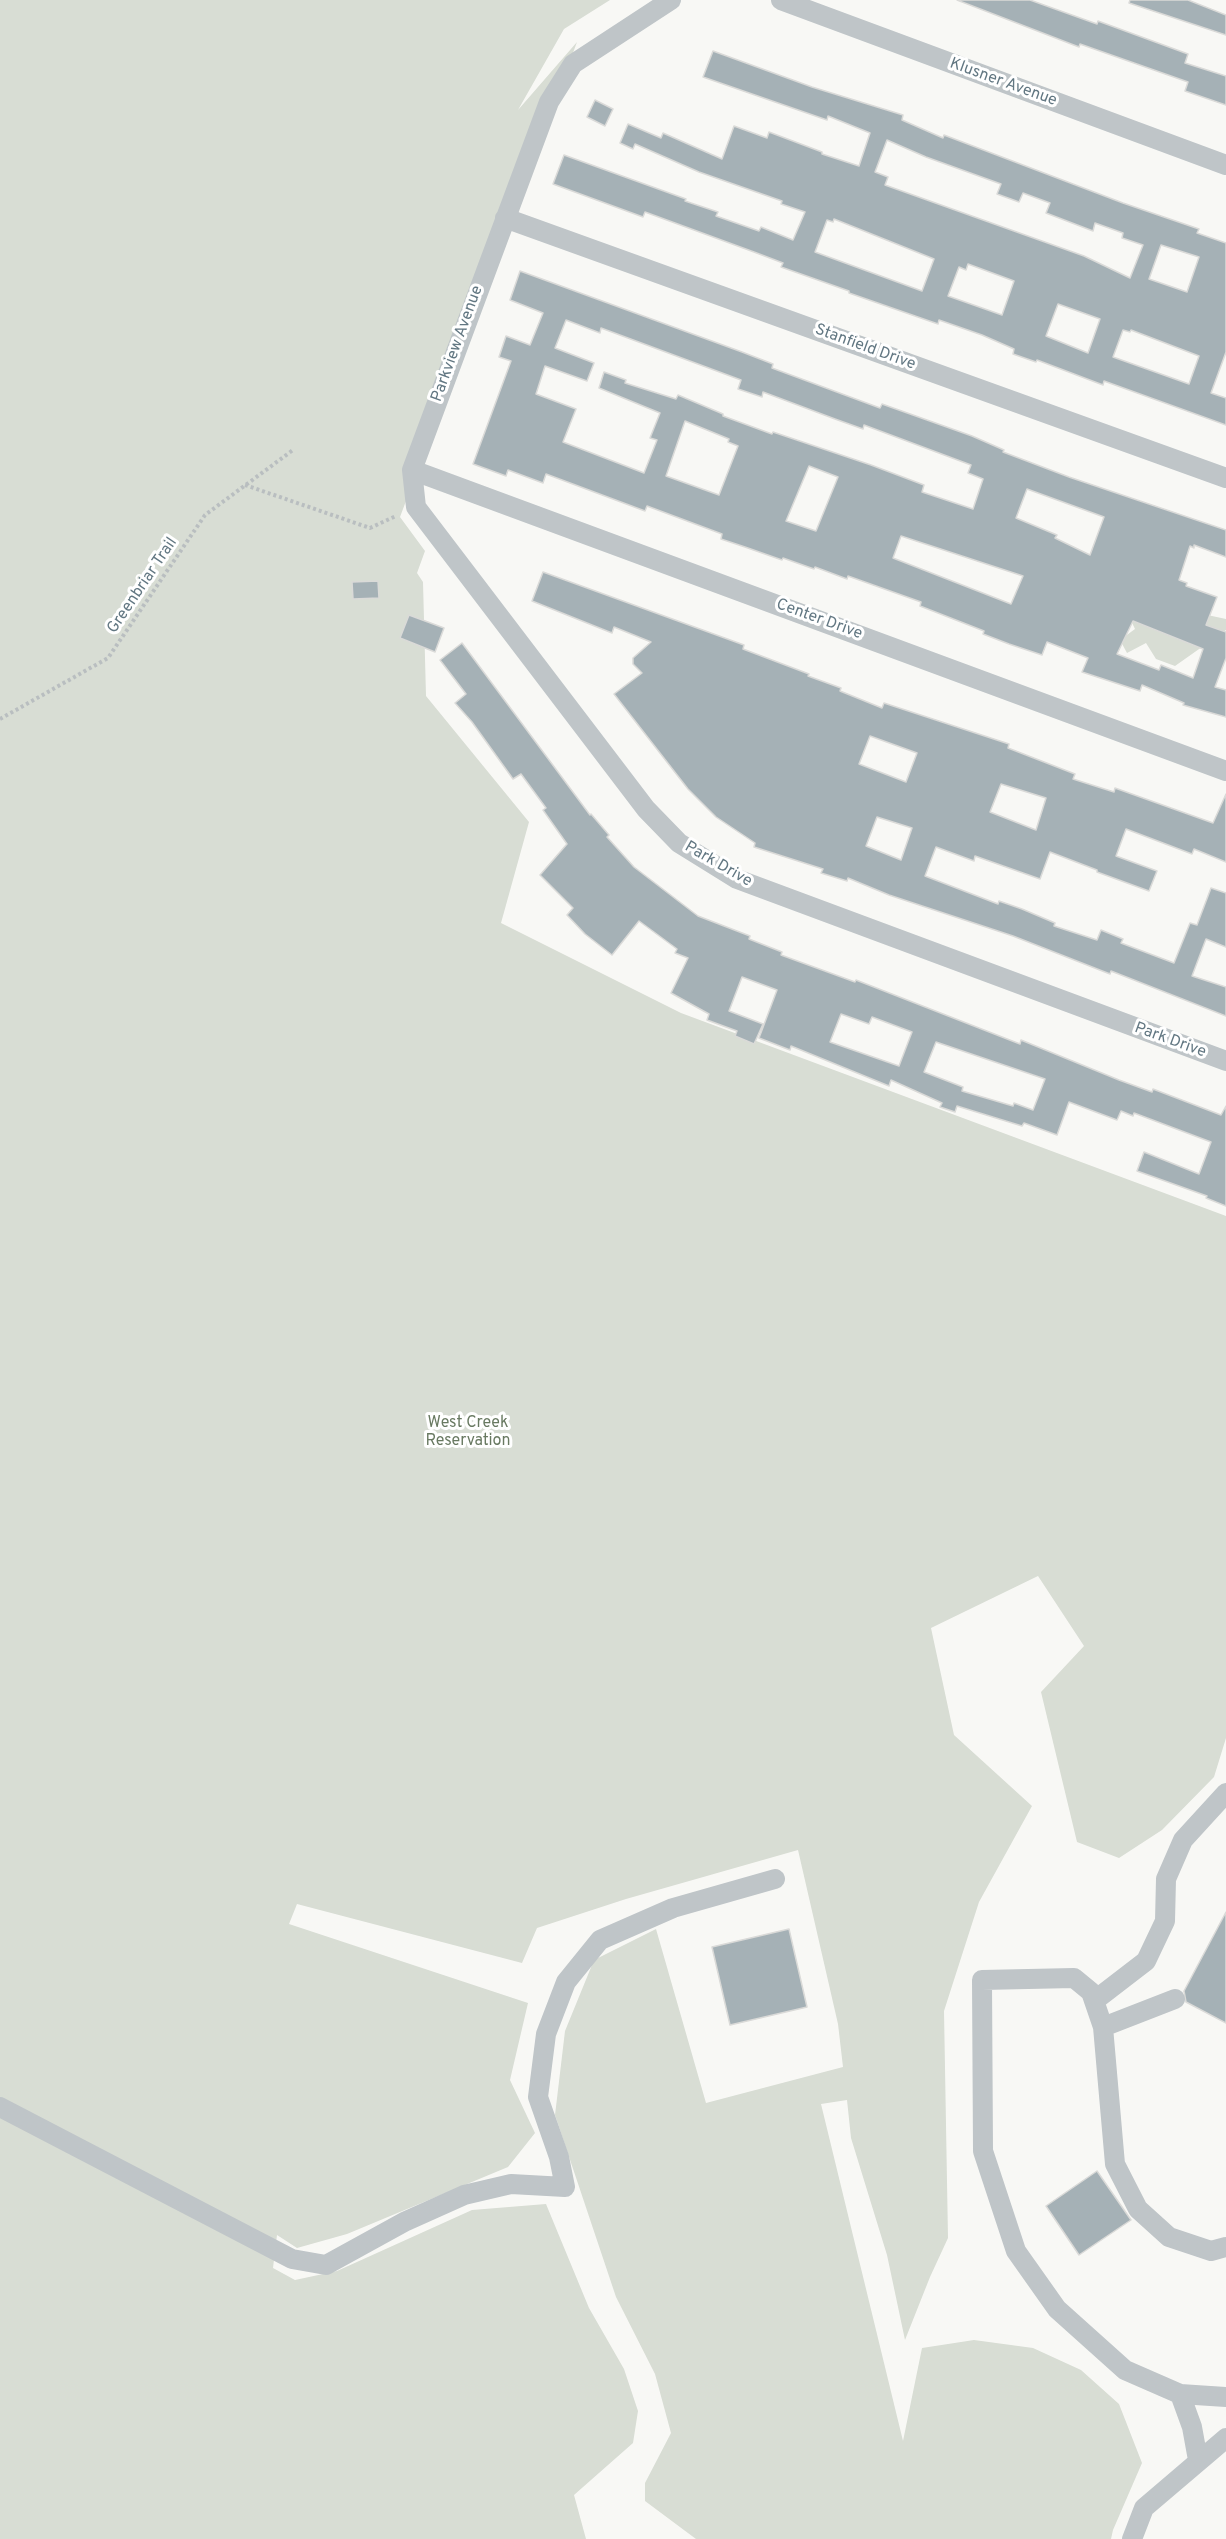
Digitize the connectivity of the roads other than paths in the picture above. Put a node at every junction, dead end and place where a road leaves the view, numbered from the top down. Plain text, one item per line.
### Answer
1 (671, 0) edge
2 (781, 0) edge
3 (1226, 165) edge
4 (505, 218) junction
5 (412, 470) junction
6 (1226, 478) edge
7 (1226, 771) edge
8 (1226, 1061) edge
9 (1226, 1793) edge
10 (776, 1879) dead end
11 (1175, 1999) dead end
12 (1094, 2001) junction
13 (1103, 2027) junction
14 (0, 2107) edge
15 (1226, 2247) edge
16 (1180, 2394) junction
17 (1226, 2397) edge
18 (1226, 2438) edge
19 (1198, 2460) junction
20 (1132, 2539) edge

1 - 4 street, Parkview Avenue
2 - 3 street, Klusner Avenue
4 - 5 street, Parkview Avenue
4 - 6 street, Stanfield Drive
5 - 7 street, Center Drive
5 - 8 street, Park Drive
9 - 12 street
10 - 14 street
11 - 13 street
12 - 13 street
12 - 16 street
13 - 15 street
16 - 17 street
16 - 19 street
18 - 19 street
19 - 20 street

